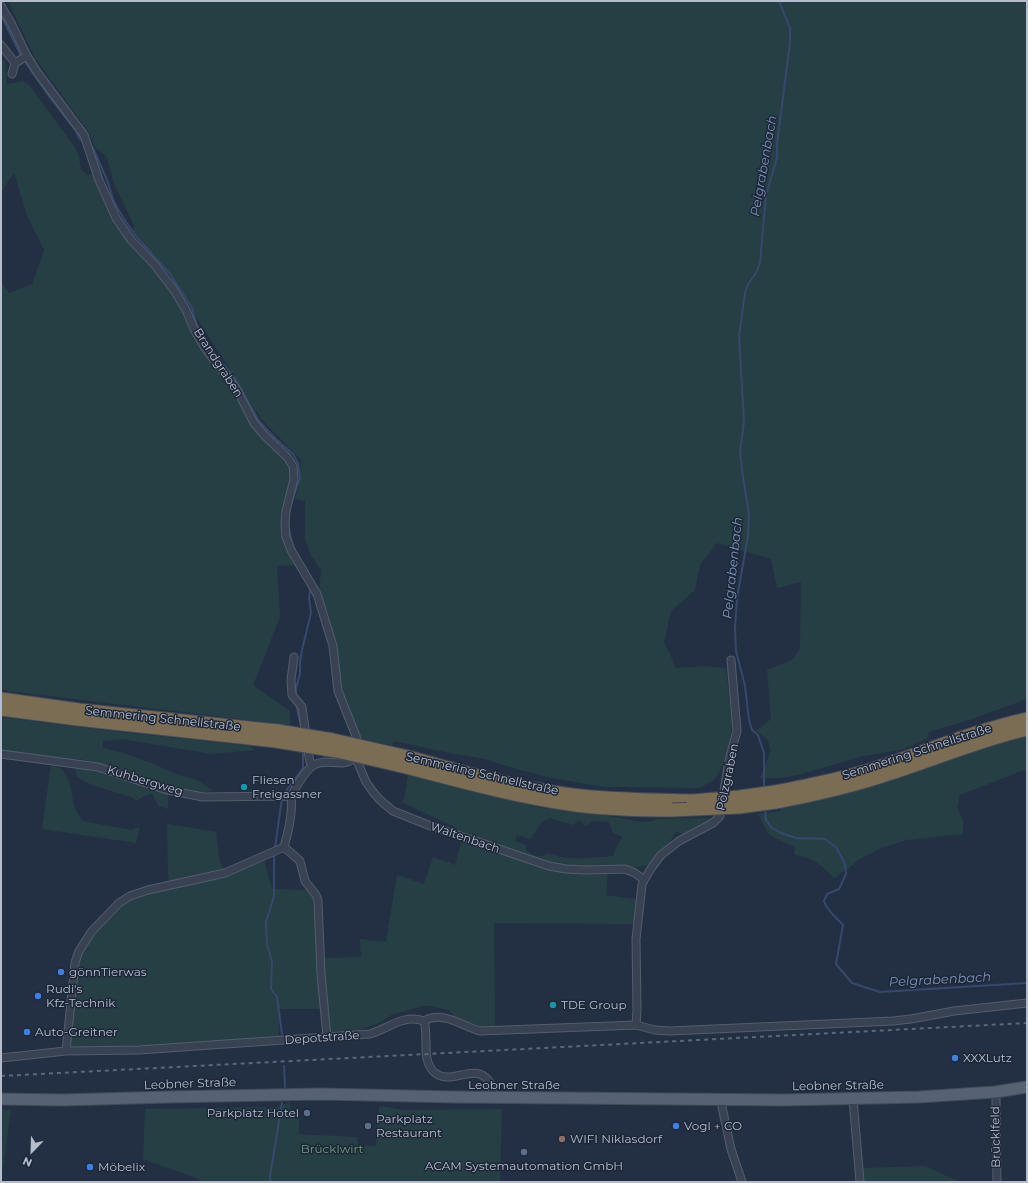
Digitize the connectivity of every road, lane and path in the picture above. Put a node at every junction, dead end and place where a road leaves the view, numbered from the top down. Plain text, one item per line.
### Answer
1 (1, 6) edge
2 (1, 45) edge
3 (22, 58) junction
4 (12, 74) dead end
5 (294, 657) dead end
6 (731, 660) dead end
7 (1, 699) edge
8 (1, 709) edge
9 (1027, 719) edge
10 (1027, 729) edge
11 (277, 736) junction
12 (1, 754) edge
13 (354, 758) junction
14 (407, 762) junction
15 (313, 765) junction
16 (291, 796) junction
17 (775, 797) junction
18 (284, 847) junction
19 (644, 880) junction
20 (1027, 1003) edge
21 (424, 1021) junction
22 (636, 1025) junction
23 (327, 1037) junction
24 (66, 1051) junction
25 (1, 1058) edge
26 (1027, 1087) edge
27 (994, 1092) junction
28 (493, 1098) junction
29 (1, 1099) edge
30 (722, 1099) junction
31 (854, 1099) junction
32 (742, 1182) edge
33 (860, 1182) edge
34 (997, 1182) edge

1 - 3 street, Brandgraben
2 - 3 street, Brandgraben
3 - 4 street
3 - 13 street, Brandgraben
5 - 15 street
6 - 19 street, Pölzgraben
7 - 11 highway, Semmering Schnellstraße
8 - 11 highway, Semmering Schnellstraße
9 - 17 highway, Semmering Schnellstraße
10 - 17 highway, Semmering Schnellstraße
11 - 14 highway, Semmering Schnellstraße, bridge
12 - 16 street, Kuhbergweg
13 - 15 street
13 - 19 street, Waltenbach
14 - 17 highway, Semmering Schnellstraße, bridge
14 - 17 highway, Semmering Schnellstraße, bridge
15 - 16 street
16 - 18 street
18 - 23 street
18 - 24 street
19 - 22 street, Pölzgraben
20 - 22 street, Depotstraße
21 - 22 street, Depotstraße
21 - 23 street, Depotstraße
21 - 28 street
23 - 24 street, Depotstraße
24 - 25 street, Depotstraße
26 - 27 main road, Leobner Straße
27 - 31 main road, Leobner Straße
27 - 34 street, Brücklfeld
28 - 29 main road, Leobner Straße
28 - 30 main road, Leobner Straße
30 - 31 main road, Leobner Straße
30 - 32 street
31 - 33 street

